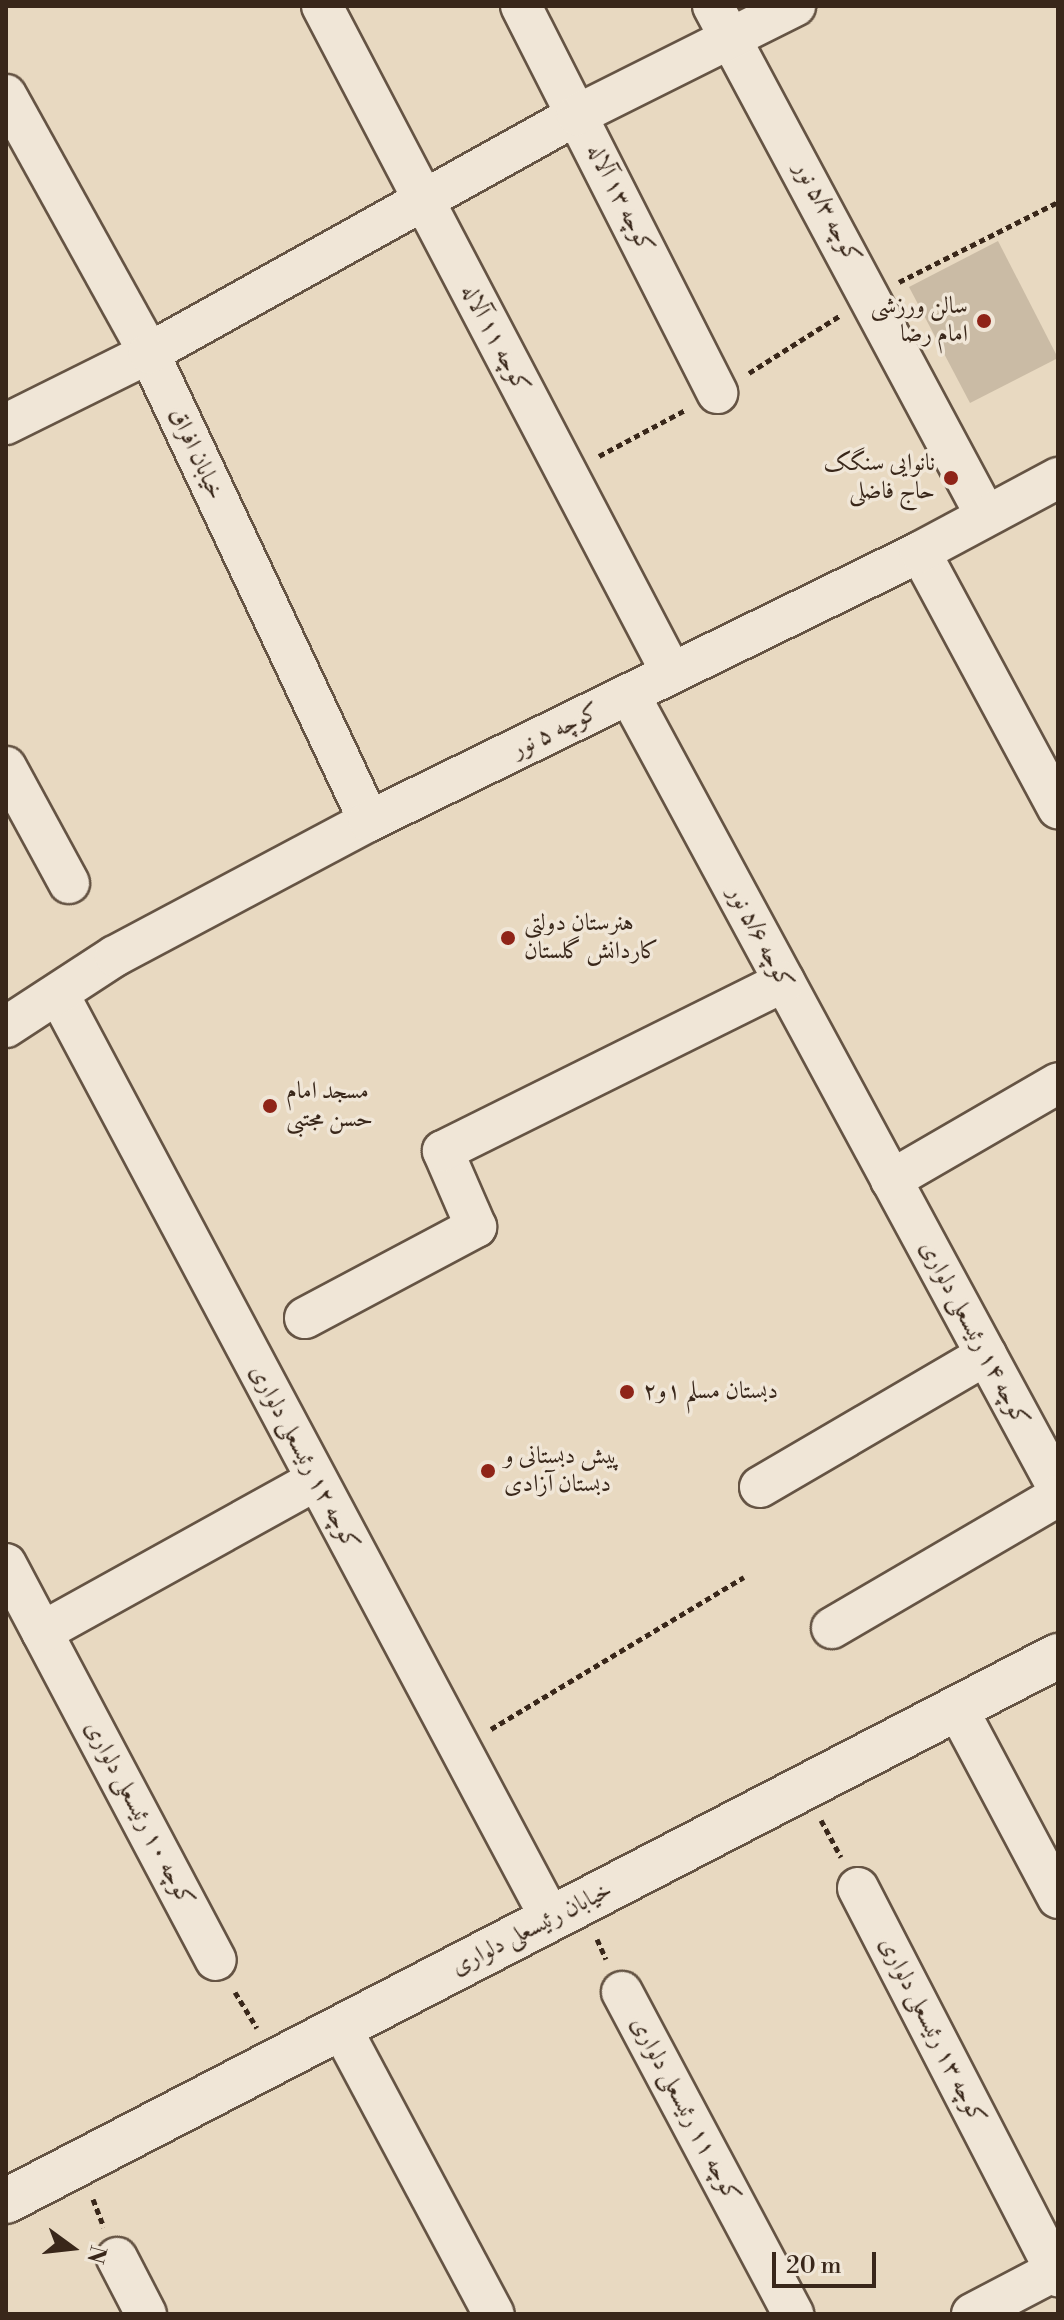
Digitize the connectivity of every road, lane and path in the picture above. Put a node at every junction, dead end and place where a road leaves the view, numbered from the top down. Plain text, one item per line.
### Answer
1 (322, 6) edge
2 (521, 6) edge
3 (795, 6) edge
4 (722, 23) edge
5 (6, 95) edge
6 (577, 115) junction
7 (423, 201) junction
8 (1058, 202) edge
9 (872, 296) junction
10 (149, 353) junction
11 (717, 393) dead end
12 (6, 424) edge
13 (1058, 478) edge
14 (986, 516) junction
15 (920, 552) junction
16 (670, 670) junction
17 (630, 696) junction
18 (6, 767) edge
19 (1058, 808) edge
20 (369, 821) junction
21 (69, 883) dead end
22 (784, 982) junction
23 (60, 997) junction
24 (6, 1027) edge
25 (1058, 1083) edge
26 (891, 1180) junction
27 (305, 1318) dead end
28 (986, 1355) junction
29 (316, 1480) junction
30 (760, 1487) dead end
31 (1058, 1488) edge
32 (1058, 1496) edge
33 (6, 1564) edge
34 (744, 1577) dead end
35 (832, 1628) dead end
36 (42, 1632) junction
37 (1058, 1656) edge
38 (957, 1708) junction
39 (460, 1748) junction
40 (802, 1788) junction
41 (858, 1888) joint
42 (1058, 1898) edge
43 (565, 1911) junction
44 (216, 1960) joint
45 (622, 1992) joint
46 (341, 2028) junction
47 (277, 2061) junction
48 (78, 2164) junction
49 (6, 2201) edge
50 (117, 2258) joint
51 (1057, 2272) edge
52 (146, 2314) edge
53 (494, 2314) edge
54 (793, 2314) edge
55 (972, 2314) edge

1 - 7 street, کوچه ۱۱ آلاله
2 - 6 street, کوچه ۱۳ آلاله
3 - 4 street
4 - 6 street
4 - 9 street, کوچه ۵/۳ نور
5 - 10 street, خیابان افراق
6 - 7 street
6 - 11 street, کوچه ۱۳ آلاله
7 - 10 street
7 - 16 street, کوچه ۱۱ آلاله
8 - 9 path
9 - 14 street, کوچه ۵/۳ نور
10 - 12 street
10 - 20 street, خیابان افراق
13 - 14 street, کوچه ۵ نور
14 - 15 street, کوچه ۵ نور
15 - 16 street, کوچه ۵ نور
15 - 19 street
16 - 17 street, کوچه ۵ نور
17 - 20 street, کوچه ۵ نور
17 - 22 street, کوچه ۵/۶ نور
18 - 21 street
20 - 23 street, کوچه ۵ نور
22 - 26 street, کوچه ۵/۶ نور
22 - 27 street
23 - 24 street, کوچه ۵ نور
23 - 29 street, کوچه ۱۲ رئیسعلی دلواری
25 - 26 street
26 - 28 street, کوچه ۱۴ رئیسعلی دلواری
28 - 30 street
28 - 31 street, کوچه ۱۴ رئیسعلی دلواری
29 - 36 street
29 - 39 street, کوچه ۱۲ رئیسعلی دلواری
32 - 35 street
33 - 36 street, کوچه ۱۰ رئیسعلی دلواری
34 - 39 path
36 - 44 street, کوچه ۱۰ رئیسعلی دلواری
37 - 38 street, خیابان رئیسعلی دلواری
38 - 40 street, خیابان رئیسعلی دلواری
38 - 42 street
39 - 43 street, کوچه ۱۲ رئیسعلی دلواری
40 - 41 path
40 - 43 street, خیابان رئیسعلی دلواری
41 - 51 street, کوچه ۱۳ رئیسعلی دلواری
43 - 45 path, کوچه ۱۱ رئیسعلی دلواری
43 - 46 street, خیابان رئیسعلی دلواری
44 - 47 path
45 - 54 street, کوچه ۱۱ رئیسعلی دلواری
46 - 47 street, خیابان رئیسعلی دلواری
46 - 53 street
47 - 48 street, خیابان رئیسعلی دلواری
48 - 49 street, خیابان رئیسعلی دلواری
48 - 50 path
50 - 52 street
51 - 55 street

